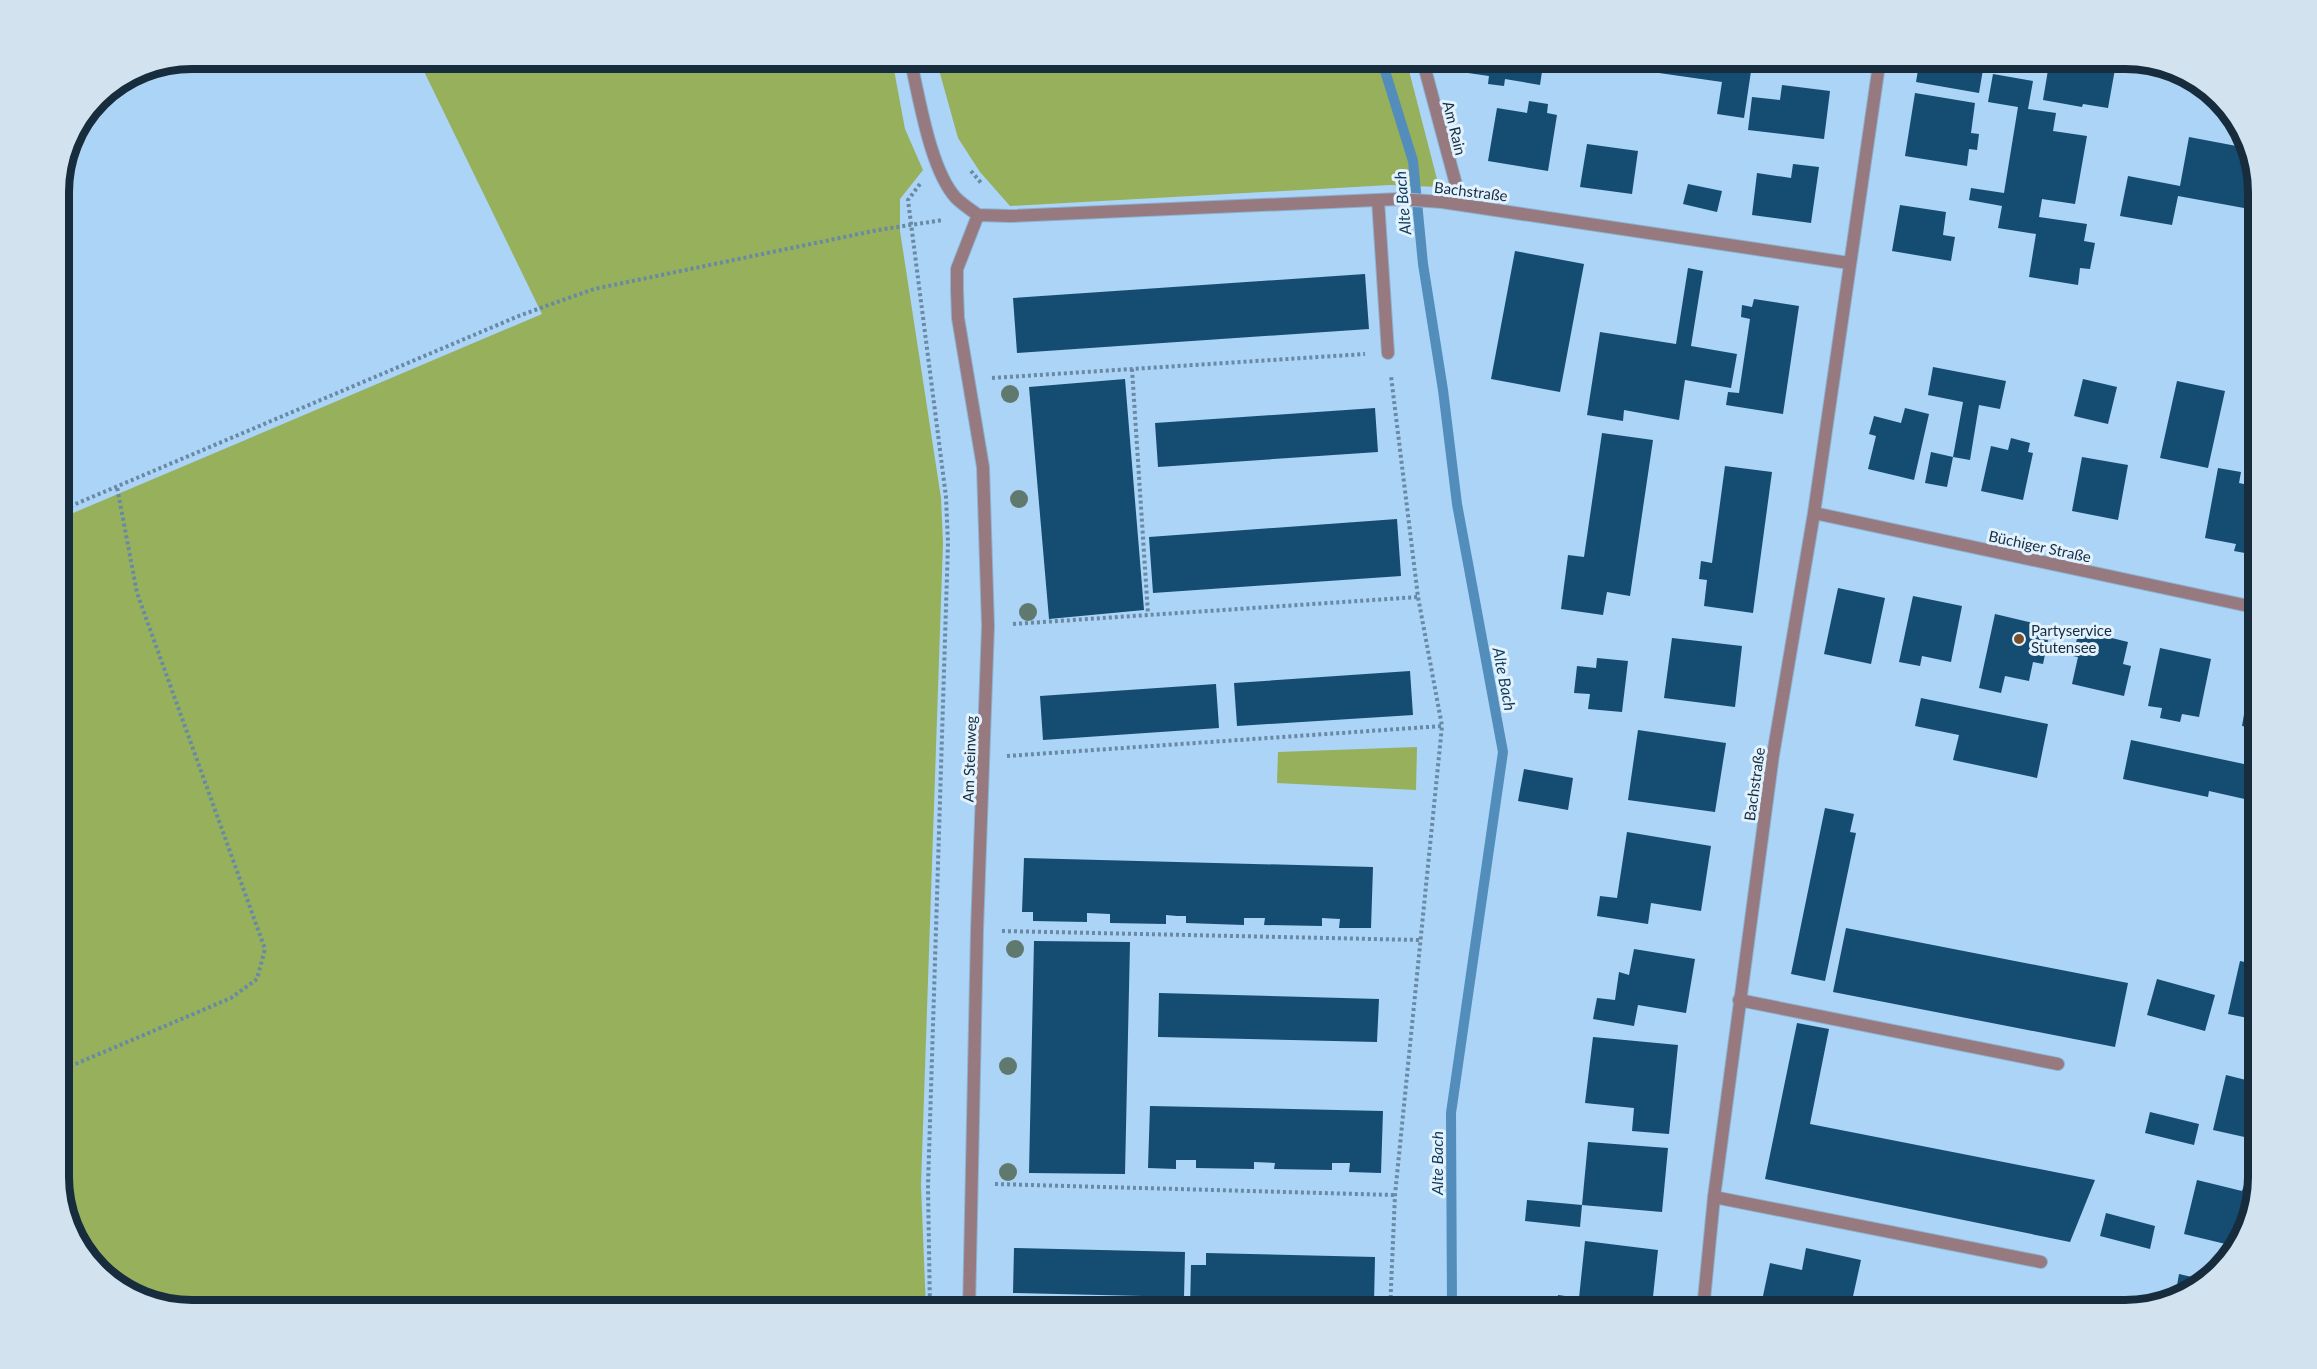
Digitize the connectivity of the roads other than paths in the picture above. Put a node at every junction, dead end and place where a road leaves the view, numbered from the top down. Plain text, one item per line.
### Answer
1 (912, 69) edge
2 (1425, 69) edge
3 (1878, 69) edge
4 (1378, 200) junction
5 (1461, 203) junction
6 (978, 215) junction
7 (1849, 263) junction
8 (1388, 352) road end
9 (1814, 513) junction
10 (2248, 606) edge
11 (1739, 1000) junction
12 (2058, 1064) dead end
13 (1714, 1197) junction
14 (2041, 1262) dead end
15 (969, 1300) edge
16 (1703, 1300) edge

1 - 6 street
2 - 5 street, Am Rain
3 - 7 street, Bachstraße
4 - 5 street, Bachstraße
4 - 6 street, Bachstraße
4 - 8 street
5 - 7 street, Bachstraße
6 - 15 street, Am Steinweg
7 - 9 street, Bachstraße
9 - 10 street, Büchiger Straße
9 - 11 street, Bachstraße
11 - 12 street
11 - 13 street, Bachstraße
13 - 14 street
13 - 16 street, Bachstraße

